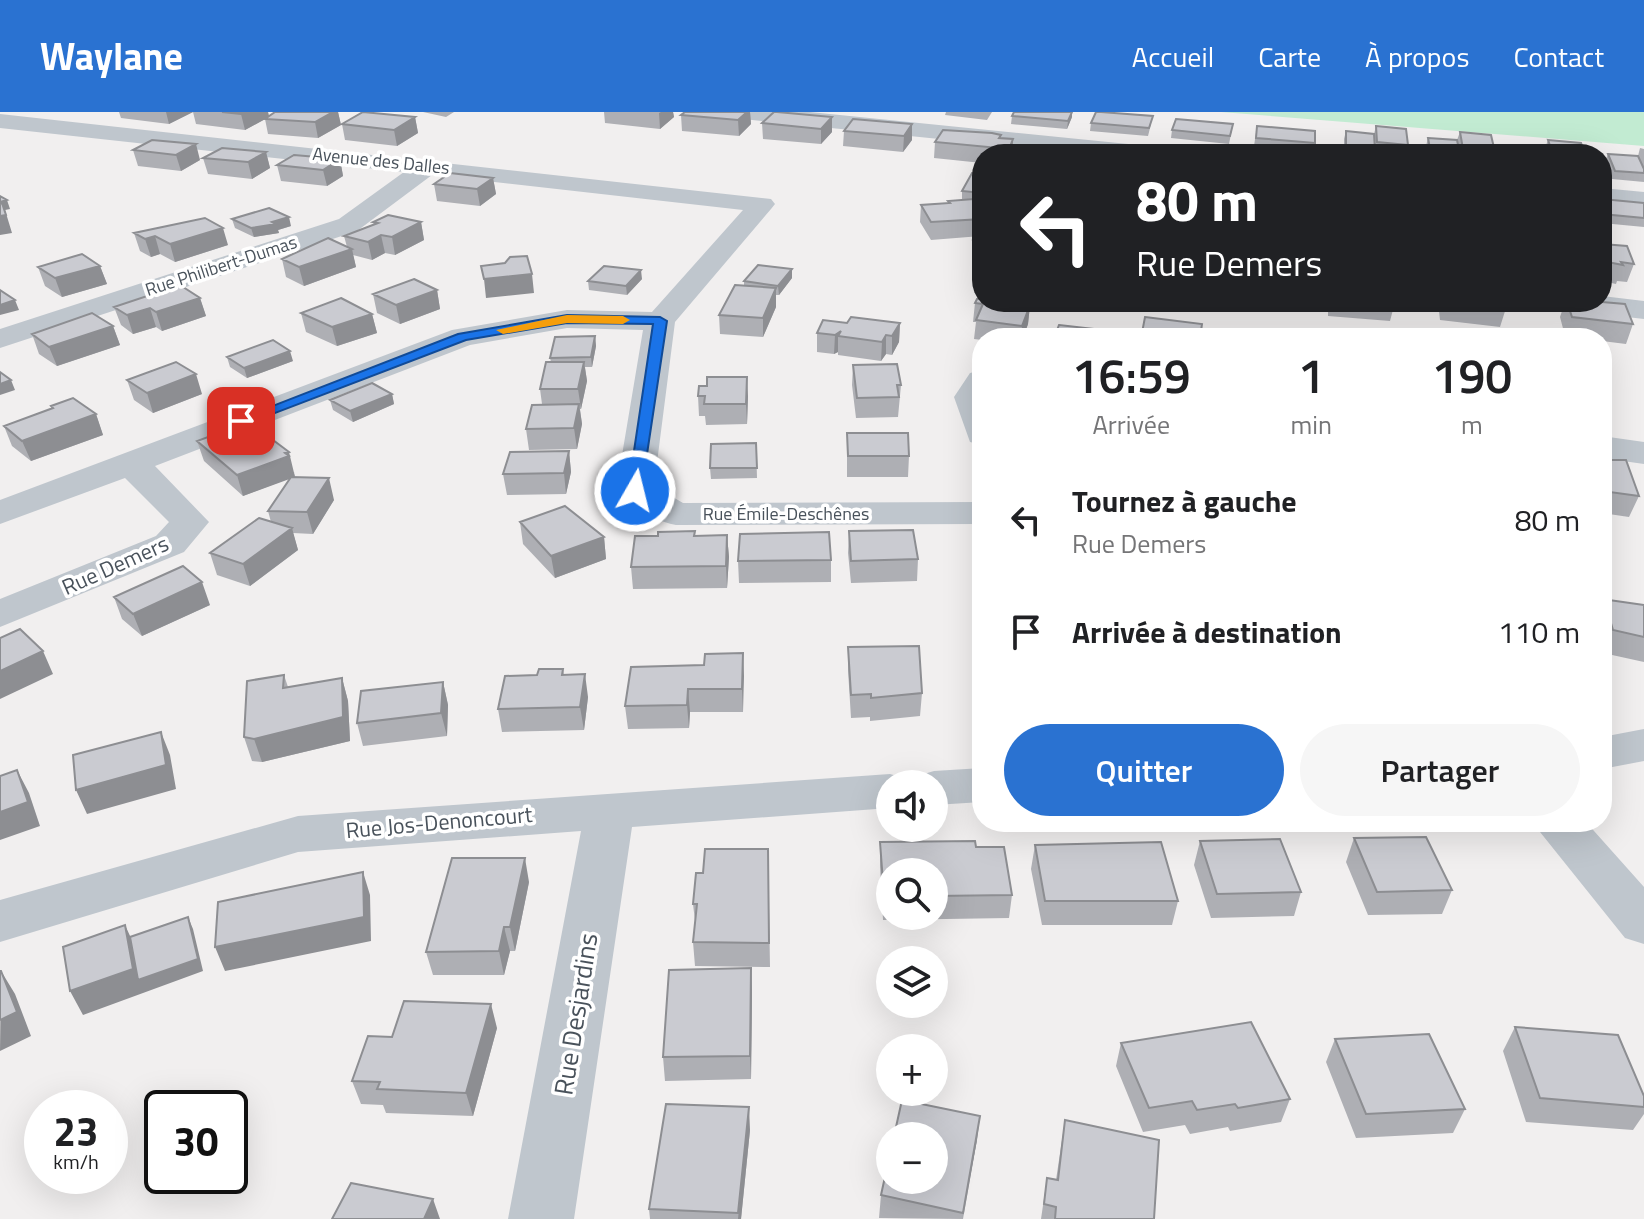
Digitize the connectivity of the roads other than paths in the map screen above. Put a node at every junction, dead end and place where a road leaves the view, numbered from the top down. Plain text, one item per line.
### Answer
1 (743, 112) edge
2 (0, 121) edge
3 (1022, 144) edge
4 (429, 166) junction
5 (1612, 197) edge
6 (1644, 200) edge
7 (1612, 306) edge
8 (1644, 310) edge
9 (660, 321) junction
10 (0, 339) edge
11 (1612, 448) edge
12 (1644, 453) edge
13 (130, 462) junction
14 (0, 513) edge
15 (972, 513) edge
16 (0, 614) edge
17 (1644, 745) edge
18 (1612, 751) edge
19 (972, 786) edge
20 (948, 787) edge
21 (876, 792) edge
22 (610, 809) junction
23 (1566, 832) edge
24 (0, 921) edge
25 (1644, 923) edge
26 (541, 1219) edge

1 - 3 street
2 - 4 street, Avenue des Dalles
4 - 9 street, Avenue des Dalles
4 - 10 street, Rue Philibert-Dumas
5 - 6 street
7 - 8 street
9 - 13 street
9 - 15 street, Rue Émile-Deschênes
11 - 12 street
13 - 14 street
13 - 16 street, Rue Demers
17 - 18 street
19 - 20 street
21 - 22 street, Rue Jos-Denoncourt
22 - 24 street, Rue Jos-Denoncourt
22 - 26 street, Rue Desjardins
23 - 25 street

